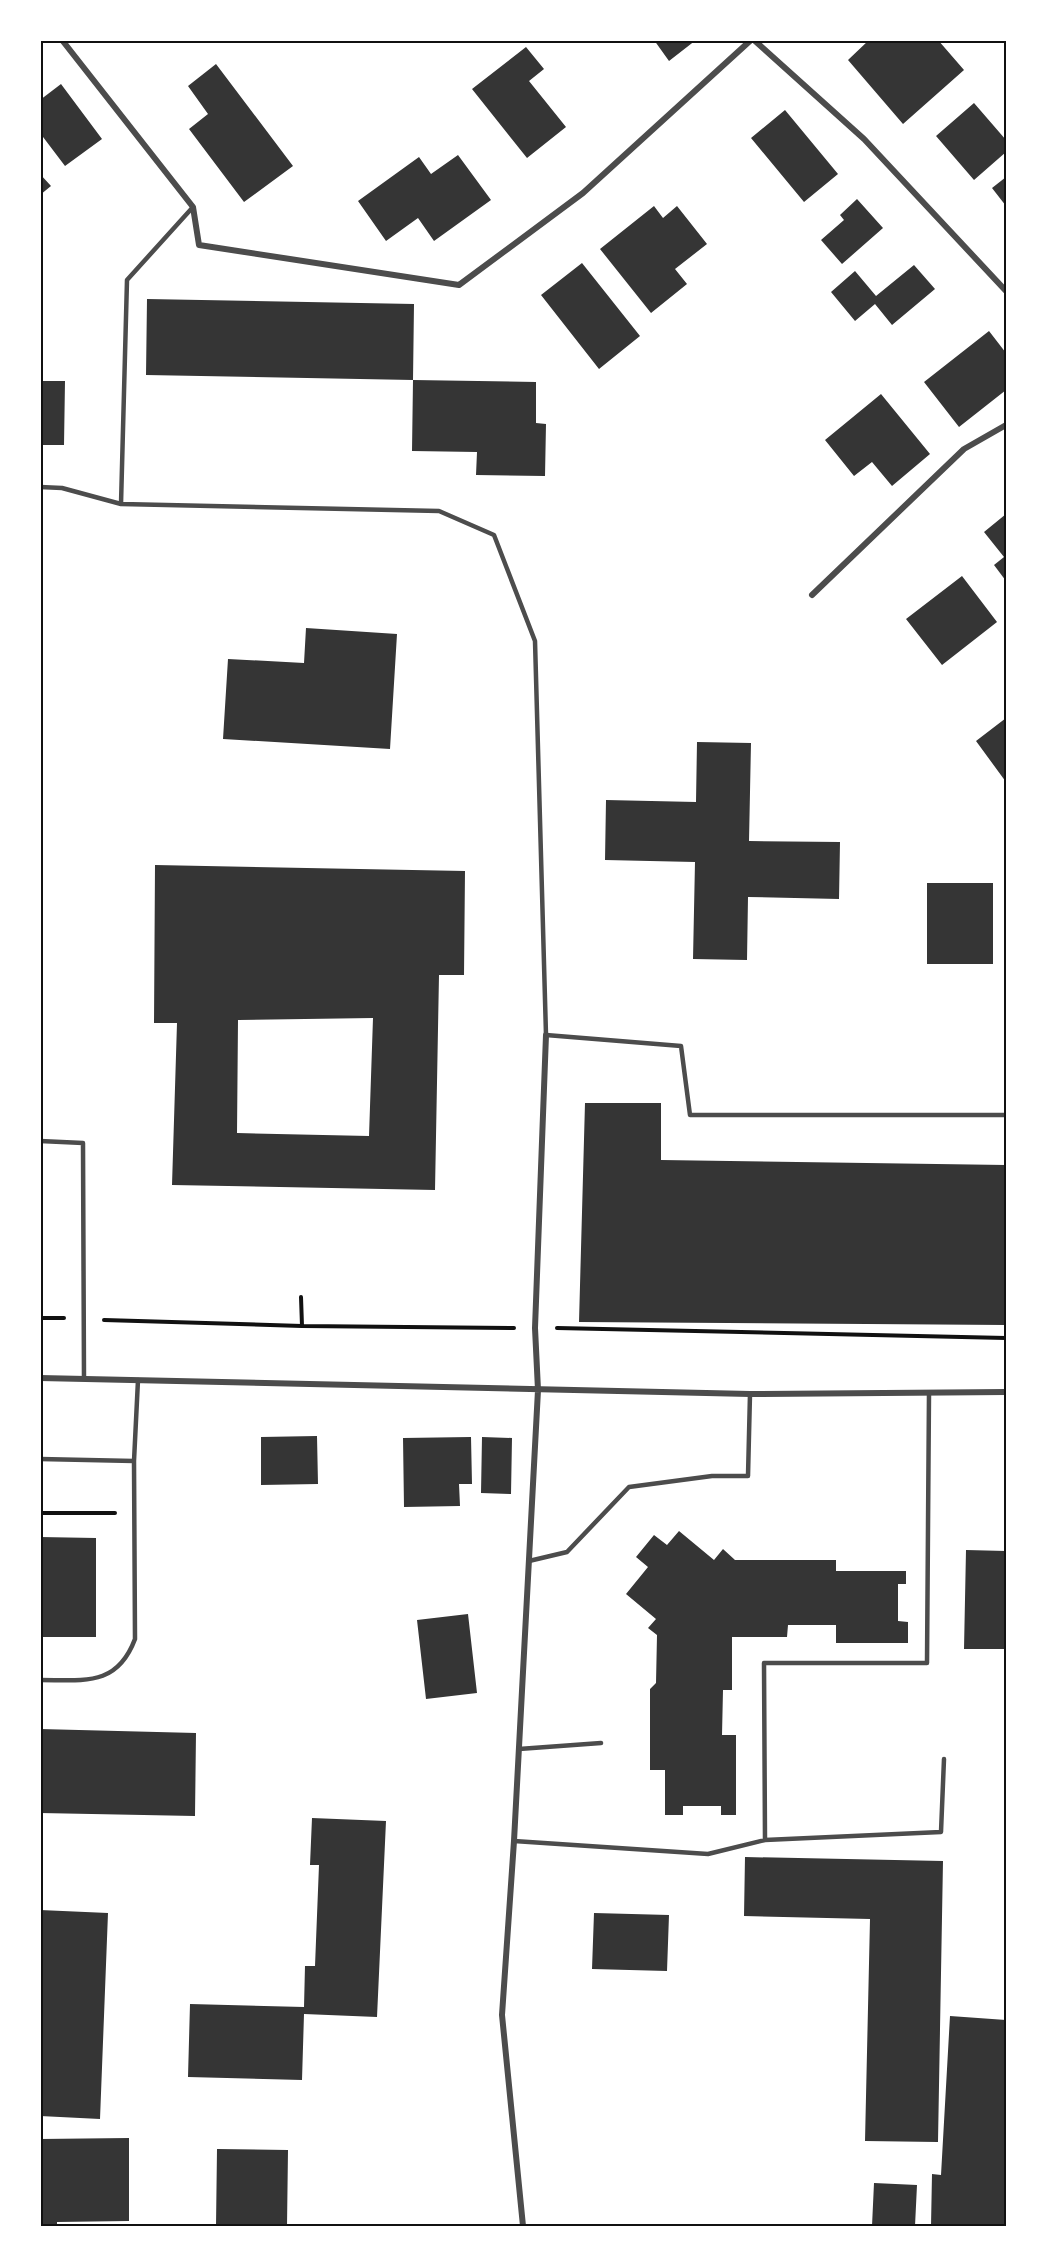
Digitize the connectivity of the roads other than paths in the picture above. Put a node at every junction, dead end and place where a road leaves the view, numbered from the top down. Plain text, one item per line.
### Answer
1 (62, 40) edge
2 (752, 40) edge
3 (193, 207) junction
4 (1006, 291) edge
5 (1006, 425) edge
6 (40, 487) edge
7 (121, 504) junction
8 (812, 595) dead end
9 (546, 1035) junction
10 (1006, 1115) edge
11 (40, 1141) edge
12 (40, 1378) edge
13 (84, 1379) junction
14 (138, 1380) junction
15 (538, 1390) junction
16 (1006, 1392) edge
17 (929, 1393) junction
18 (750, 1394) junction
19 (40, 1459) edge
20 (134, 1461) junction
21 (528, 1561) junction
22 (40, 1680) edge
23 (601, 1743) dead end
24 (519, 1749) junction
25 (944, 1759) dead end
26 (765, 1840) junction
27 (514, 1841) junction
28 (523, 2226) edge

1 - 3 street
2 - 3 street
2 - 4 street
3 - 7 lane
5 - 8 street
6 - 7 lane
7 - 9 lane
9 - 10 lane
9 - 15 street
11 - 13 lane
12 - 13 street
13 - 14 street
14 - 15 street
14 - 20 lane
15 - 18 street
15 - 21 street
16 - 17 street
17 - 18 street
17 - 26 lane
18 - 21 lane
19 - 20 lane
20 - 22 lane
21 - 24 street
23 - 24 lane
24 - 27 street
25 - 26 lane
26 - 27 lane
27 - 28 street

